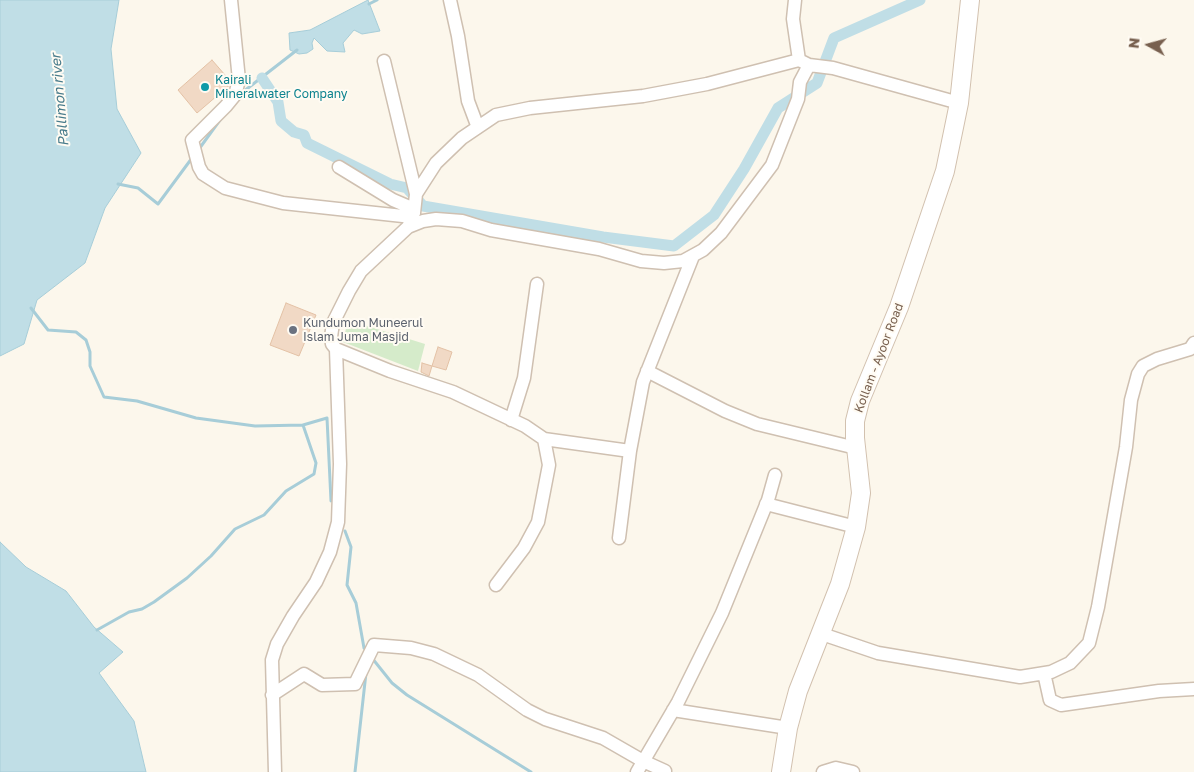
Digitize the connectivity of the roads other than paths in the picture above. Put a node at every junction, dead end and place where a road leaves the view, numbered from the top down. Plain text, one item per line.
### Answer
1 (231, 0) edge
2 (450, 0) edge
3 (795, 0) edge
4 (970, 0) edge
5 (384, 61) dead end
6 (804, 63) junction
7 (959, 103) junction
8 (478, 125) junction
9 (339, 167) dead end
10 (414, 208) junction
11 (693, 256) junction
12 (537, 284) dead end
13 (1194, 343) edge
14 (336, 349) junction
15 (647, 372) junction
16 (511, 420) junction
17 (544, 439) junction
18 (856, 448) junction
19 (630, 451) junction
20 (775, 475) dead end
21 (766, 504) junction
22 (856, 527) junction
23 (619, 538) dead end
24 (496, 585) dead end
25 (822, 634) junction
26 (1044, 673) junction
27 (1194, 688) edge
28 (272, 695) junction
29 (673, 710) junction
30 (788, 728) junction
31 (640, 767) edge
32 (666, 771) dead end
33 (275, 772) edge
34 (781, 772) edge
35 (824, 772) edge
36 (852, 772) edge

1 - 10 street
2 - 8 street
3 - 6 street
4 - 7 main road, Kollam - Ayoor Road
5 - 10 street
6 - 7 street
6 - 8 street
6 - 11 street
7 - 18 main road, Kollam - Ayoor Road
8 - 10 street
9 - 10 street
10 - 11 street
10 - 14 street
11 - 15 street
12 - 16 street
13 - 26 street
14 - 16 street
14 - 28 street
15 - 18 street
15 - 19 street
16 - 17 street
17 - 19 street
17 - 24 street
18 - 22 main road, Kollam - Ayoor Road
19 - 23 street
20 - 21 street
21 - 22 street
21 - 29 street
22 - 25 main road, Kollam - Ayoor Road
25 - 26 street
25 - 30 main road, Kollam - Ayoor Road
26 - 27 street
28 - 31 street
28 - 33 street
29 - 30 street
29 - 31 street
30 - 34 main road, Kollam - Ayoor Road
31 - 32 street
35 - 36 street

